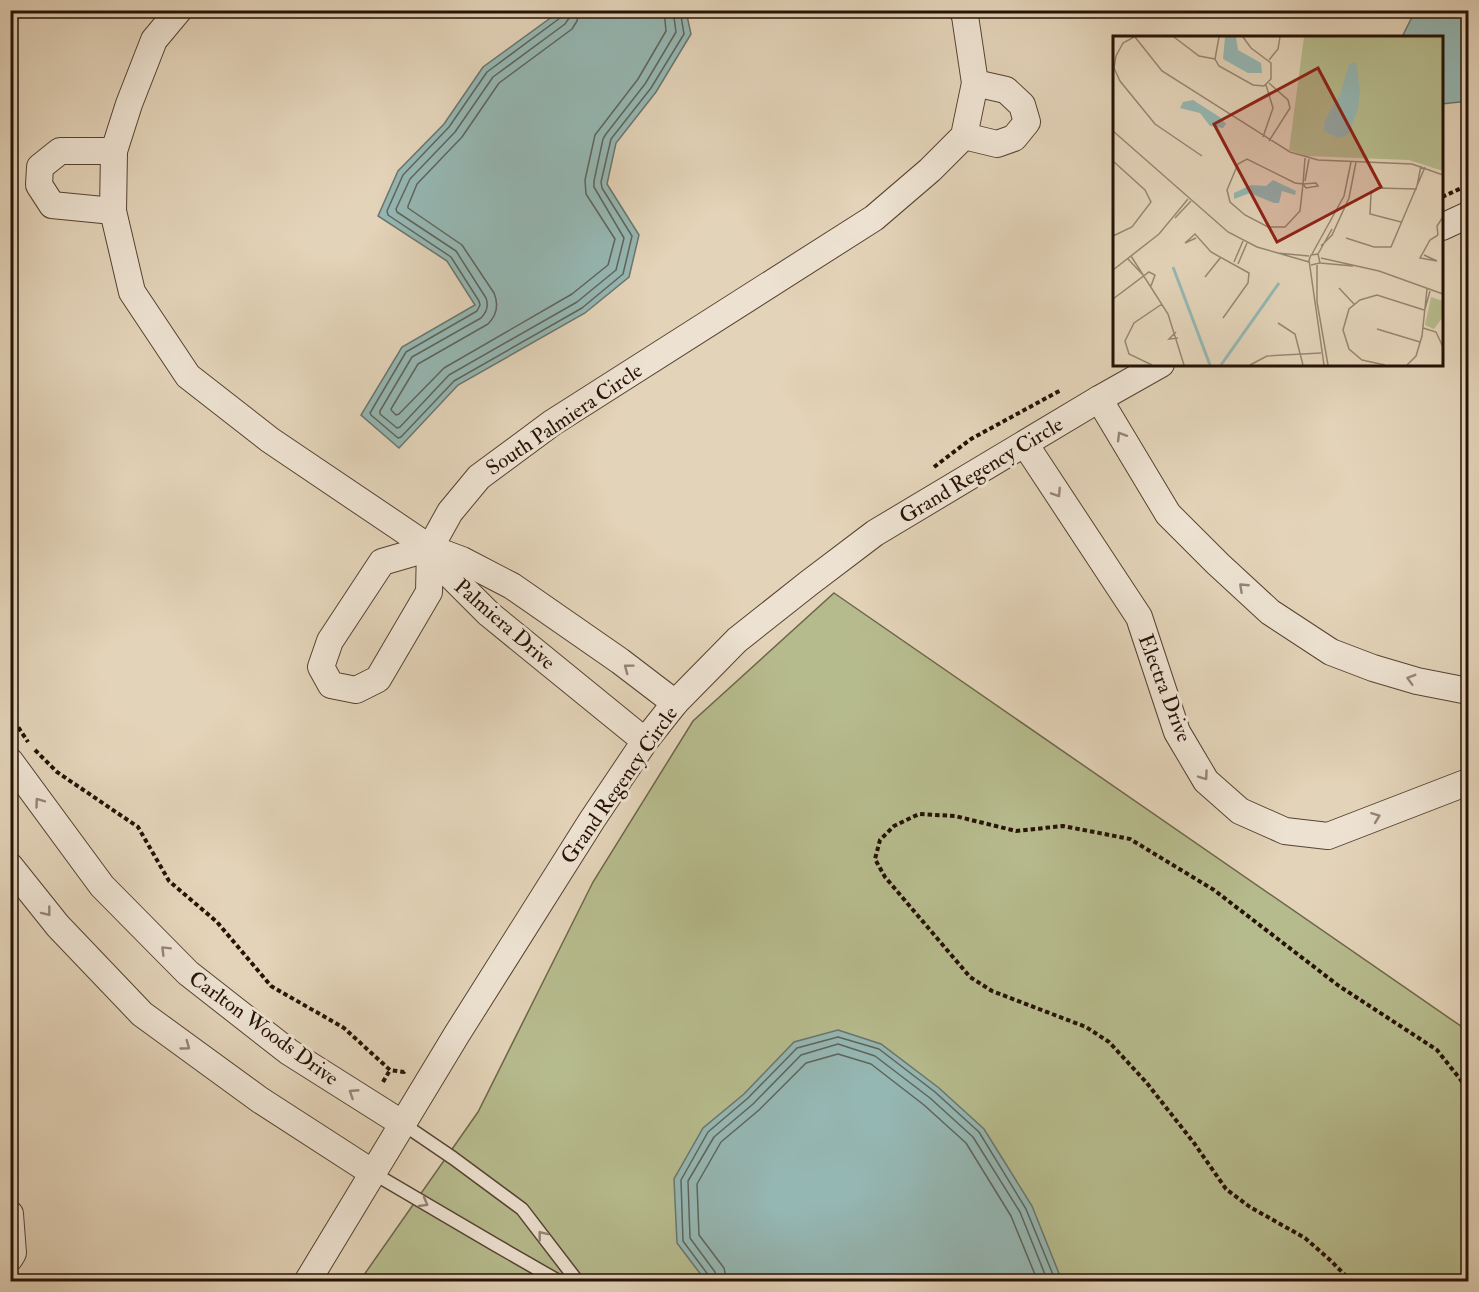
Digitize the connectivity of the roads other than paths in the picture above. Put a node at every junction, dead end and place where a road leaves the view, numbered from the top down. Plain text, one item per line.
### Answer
1 (179, 10) edge
2 (962, 10) edge
3 (975, 83) junction
4 (964, 136) junction
5 (114, 151) junction
6 (113, 211) junction
7 (1468, 215) edge
8 (1443, 227) edge
9 (1157, 366) edge
10 (1099, 399) junction
11 (1025, 444) junction
12 (430, 548) junction
13 (1468, 691) edge
14 (675, 703) junction
15 (645, 741) junction
16 (10, 761) edge
17 (1468, 782) edge
18 (10, 866) edge
19 (403, 1124) junction
20 (373, 1173) junction
21 (10, 1214) edge
22 (10, 1258) edge
23 (307, 1281) edge
24 (560, 1281) edge
25 (578, 1281) edge

1 - 5 street
2 - 3 street
3 - 4 street
3 - 4 street
4 - 12 street, South Palmiera Circle
5 - 6 street
5 - 6 street
6 - 12 street
7 - 8 street
9 - 10 street, Grand Regency Circle
10 - 11 street, Grand Regency Circle
13 -> 10 street
11 - 14 street, Grand Regency Circle
11 -> 17 street, Electra Drive
12 - 12 street
14 -> 12 street, Palmiera Drive
12 - 15 street, Palmiera Drive
14 - 15 street, Grand Regency Circle
15 - 19 street, Grand Regency Circle
19 -> 16 street, Carlton Woods Drive
18 -> 20 street
19 - 20 street, Grand Regency Circle
25 -> 19 lane, Carlton Woods Drive
20 - 23 street, Grand Regency Circle
20 -> 24 lane
21 - 22 street

